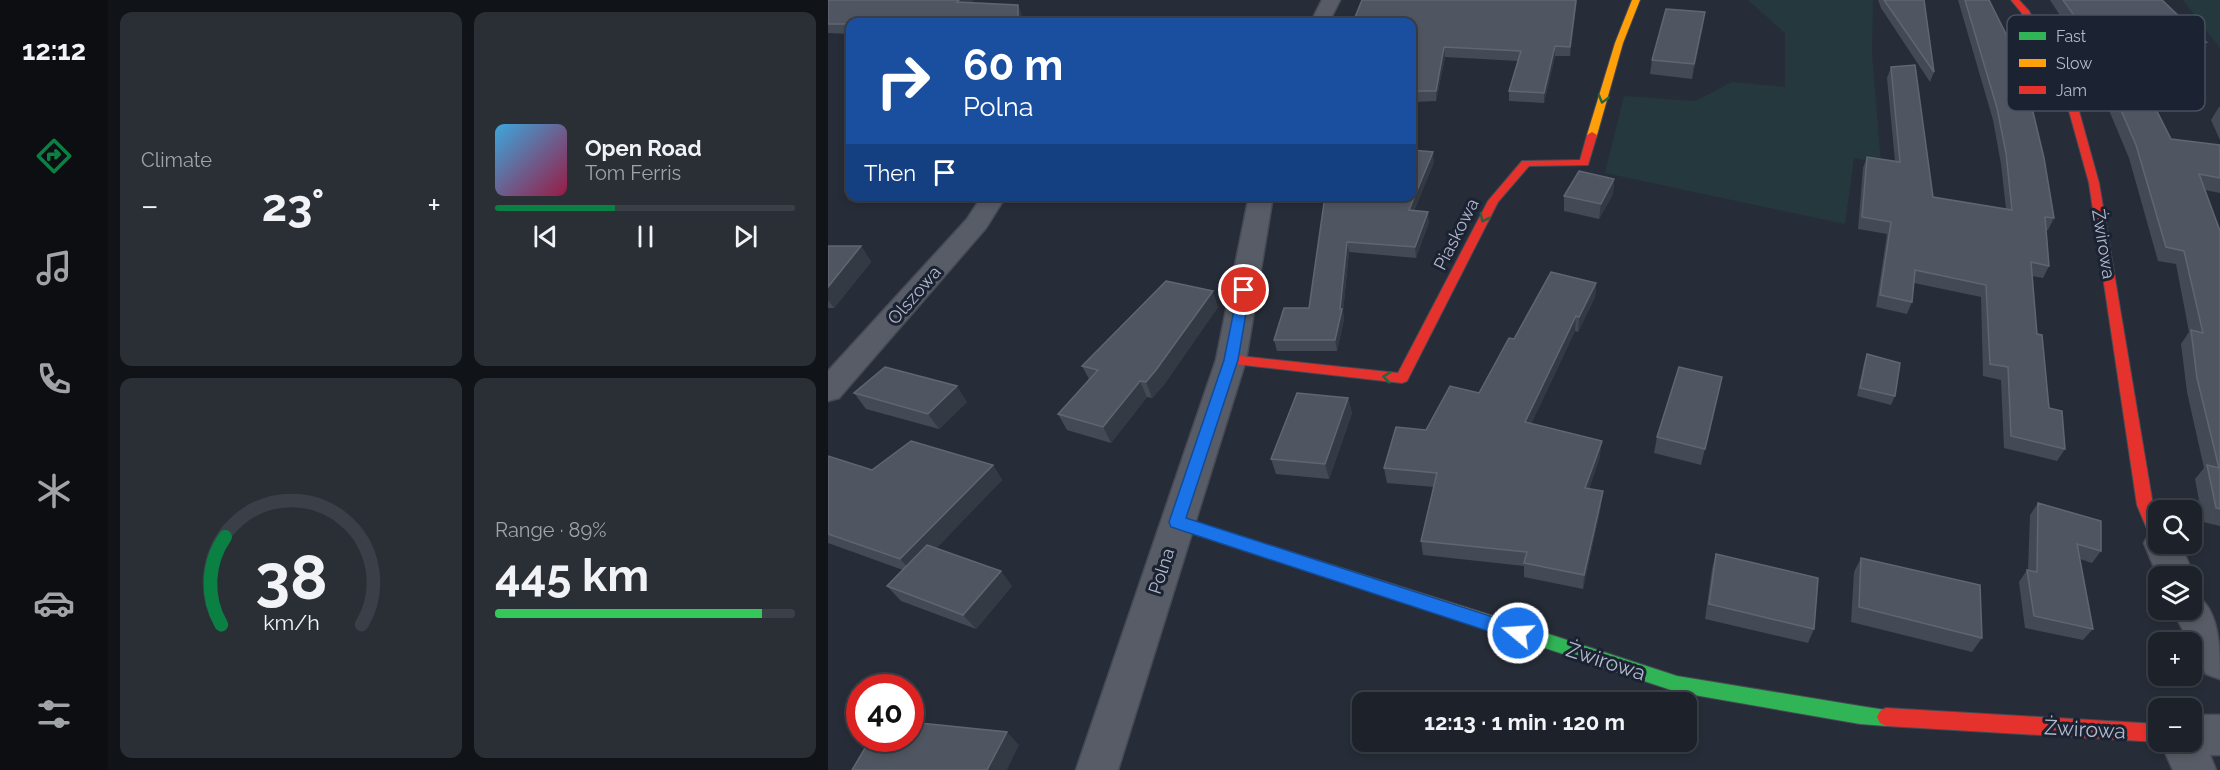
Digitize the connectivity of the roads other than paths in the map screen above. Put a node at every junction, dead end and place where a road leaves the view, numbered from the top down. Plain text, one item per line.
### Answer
1 (1331, 0) edge
2 (1636, 0) edge
3 (2015, 0) edge
4 (2027, 15) edge
5 (1322, 18) edge
6 (2074, 111) edge
7 (991, 201) edge
8 (1260, 201) edge
9 (1231, 360) junction
10 (828, 390) edge
11 (2148, 512) edge
12 (1177, 522) junction
13 (2197, 620) edge
14 (2220, 661) edge
15 (2148, 732) edge
16 (2202, 735) edge
17 (2220, 735) edge
18 (2186, 752) edge
19 (1097, 770) edge
20 (2195, 770) edge

1 - 5 street
2 -> 9 street, Piaskowa
3 - 4 street, Żwirowa
6 - 11 street, Żwirowa
7 - 10 street, Olszowa
8 - 9 street, Polna
9 - 12 street, Polna
12 - 15 street, Żwirowa
12 - 19 street, Polna
13 - 14 street
16 - 17 street
18 - 20 street

